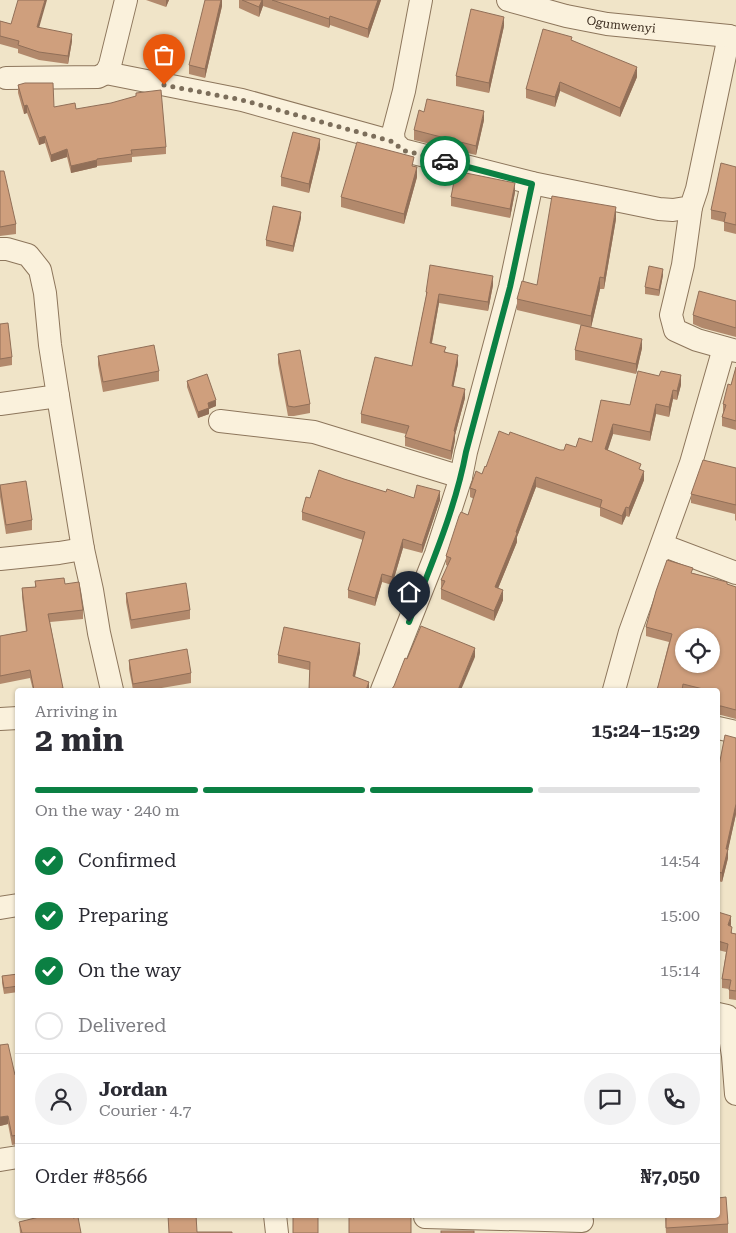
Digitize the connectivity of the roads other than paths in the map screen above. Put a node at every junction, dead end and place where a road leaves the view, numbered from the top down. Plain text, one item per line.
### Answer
1 (126, 0) edge
2 (421, 0) edge
3 (508, 0) edge
4 (733, 37) edge
5 (106, 74) junction
6 (6, 78) dead end
7 (394, 142) junction
8 (532, 184) junction
9 (691, 207) junction
10 (0, 249) edge
11 (730, 350) edge
12 (58, 396) junction
13 (0, 404) edge
14 (220, 421) dead end
15 (461, 477) junction
16 (662, 545) junction
17 (83, 549) junction
18 (0, 559) edge
19 (736, 573) edge
20 (112, 688) edge
21 (383, 688) edge
22 (617, 688) edge
23 (15, 718) edge
24 (0, 719) edge
25 (720, 728) edge
26 (736, 732) edge
27 (15, 906) edge
28 (0, 908) edge
29 (720, 1014) edge
30 (736, 1094) edge
31 (15, 1157) edge
32 (0, 1160) edge
33 (275, 1218) edge
34 (426, 1222) edge
35 (582, 1223) edge
36 (277, 1233) edge

1 - 5 street
2 - 7 street
3 - 4 street, Ogumwenyi
4 - 9 street
5 - 6 street
5 - 7 street
7 - 8 street
8 - 9 street
8 - 15 street
9 - 11 street
10 - 12 street
11 - 16 street
12 - 13 street
12 - 17 street
14 - 15 street
15 - 21 street
16 - 19 street
16 - 22 street
17 - 18 street
17 - 20 street
23 - 24 street
25 - 26 street
27 - 28 street
29 - 30 street
31 - 32 street
33 - 36 street
34 - 35 street

